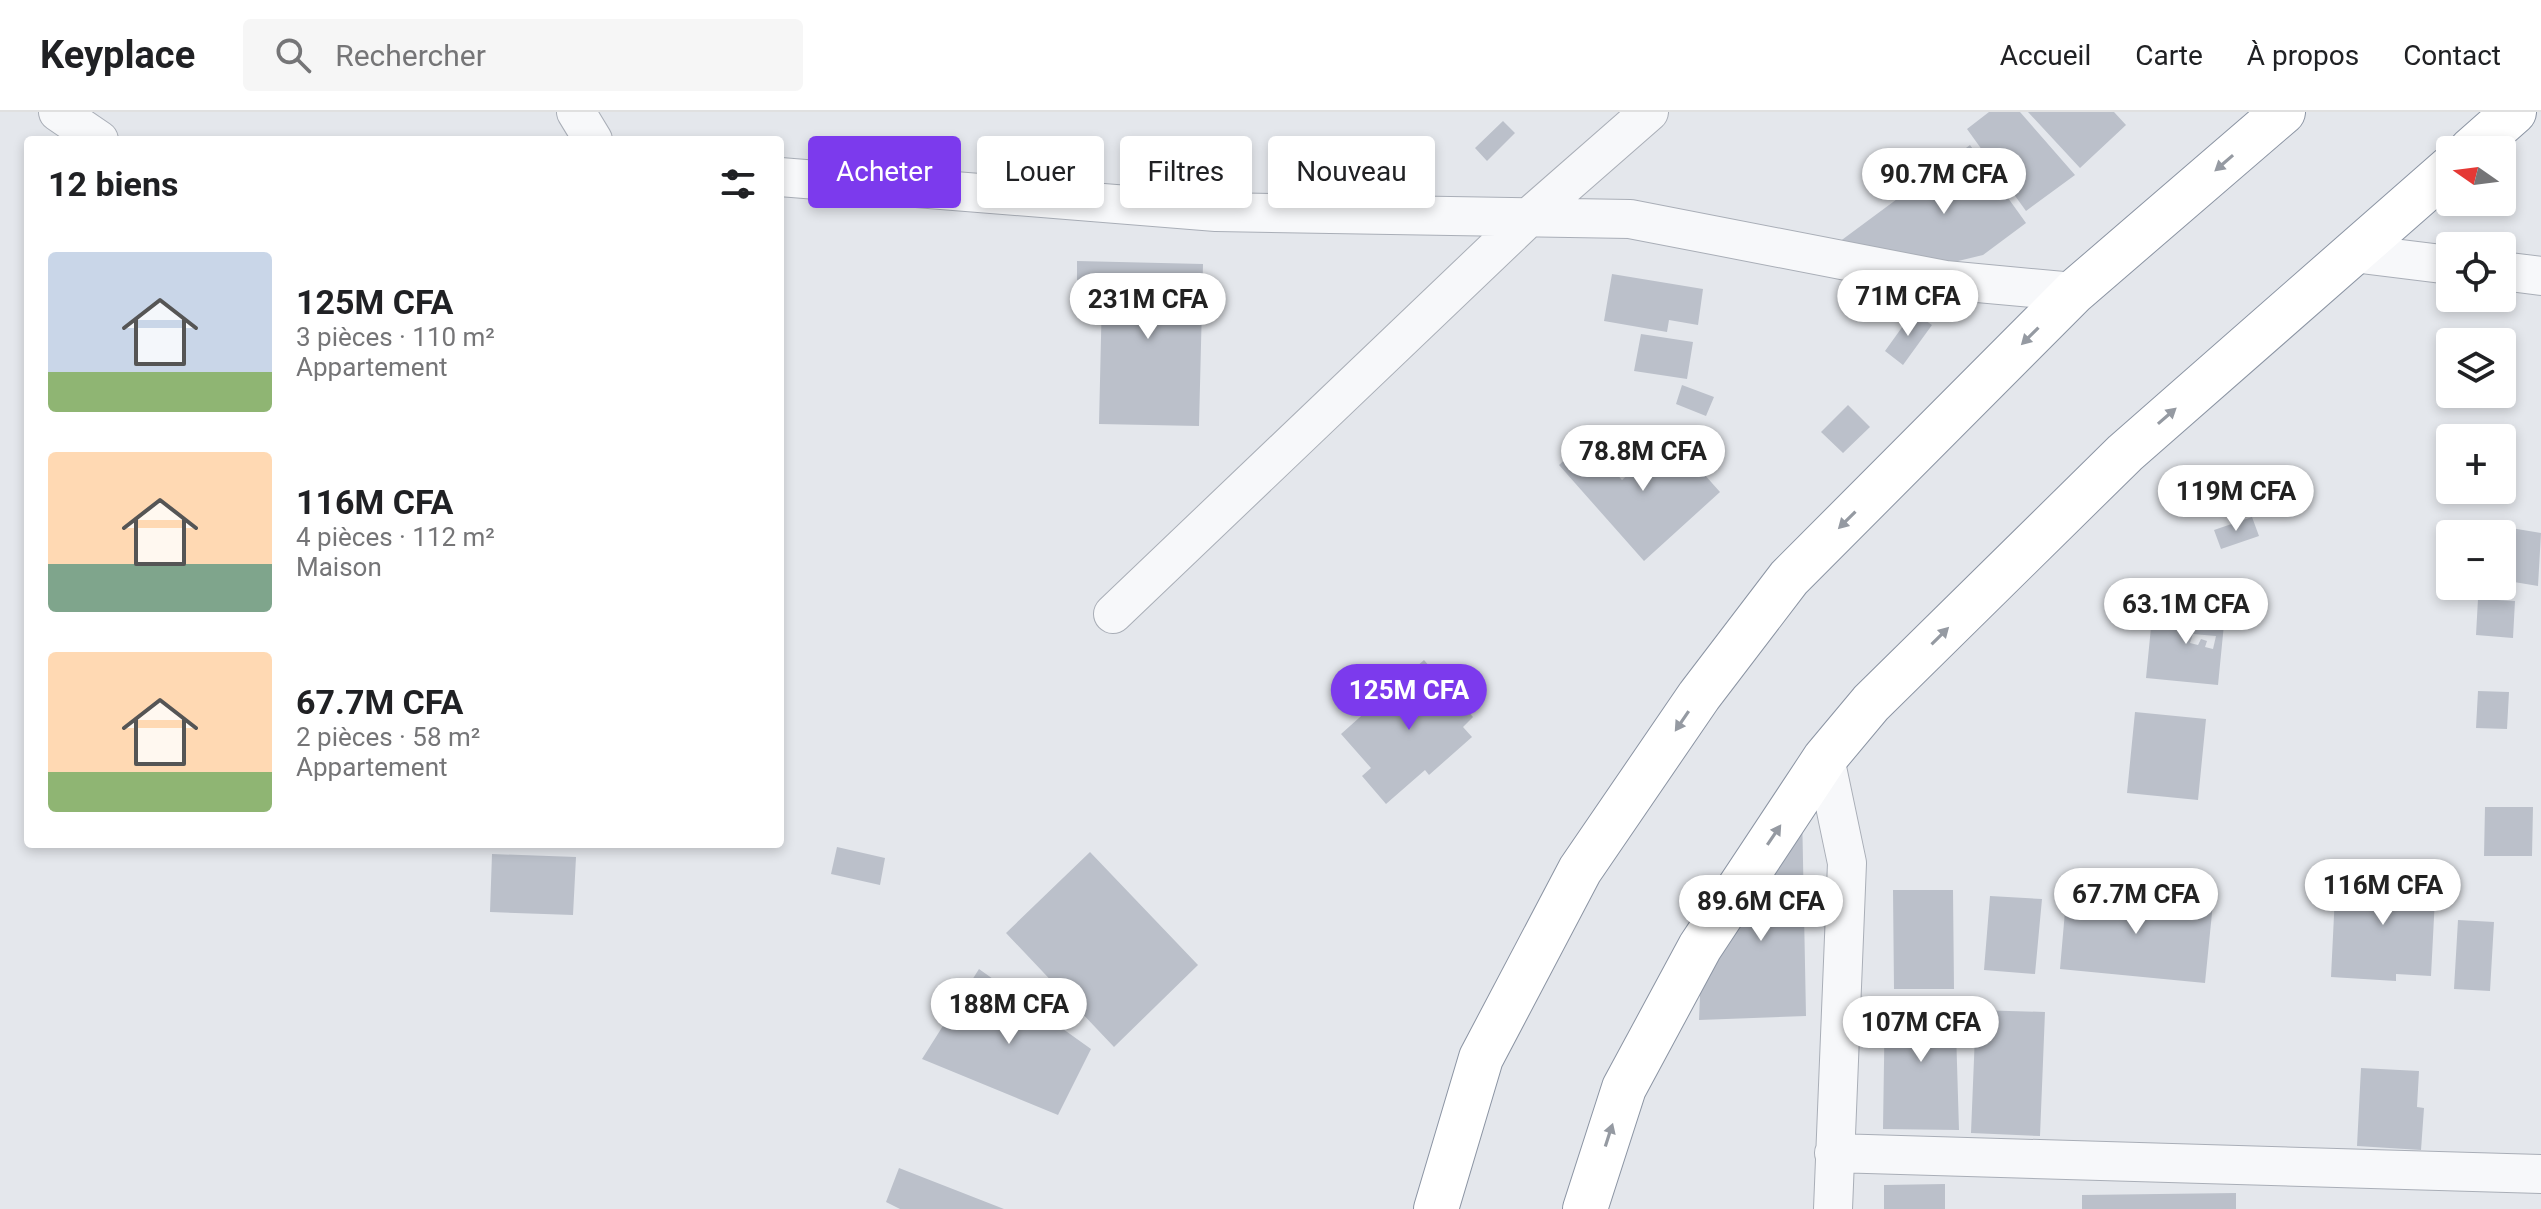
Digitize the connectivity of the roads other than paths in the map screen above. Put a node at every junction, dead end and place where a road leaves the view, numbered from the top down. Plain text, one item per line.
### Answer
1 (58, 112) edge
2 (576, 112) edge
3 (1649, 112) edge
4 (2283, 112) edge
5 (2514, 112) edge
6 (93, 136) edge
7 (591, 136) edge
8 (2487, 136) edge
9 (784, 177) edge
10 (2436, 180) edge
11 (1529, 217) junction
12 (2353, 253) junction
13 (2436, 263) edge
14 (2516, 273) edge
15 (2541, 276) edge
16 (2074, 292) junction
17 (1113, 614) dead end
18 (1825, 758) junction
19 (1834, 1153) junction
20 (2541, 1174) edge
21 (1436, 1209) edge
22 (1585, 1209) edge
23 (1833, 1209) edge

1 - 6 street
2 - 7 street
3 - 11 street
4 -> 16 highway
5 - 8 highway
9 - 11 street
10 - 12 highway
11 - 16 street
11 - 17 street
12 - 13 street
18 -> 12 highway
14 - 15 street
16 -> 21 highway
18 - 19 street
22 -> 18 highway
19 - 20 street
19 - 23 street

